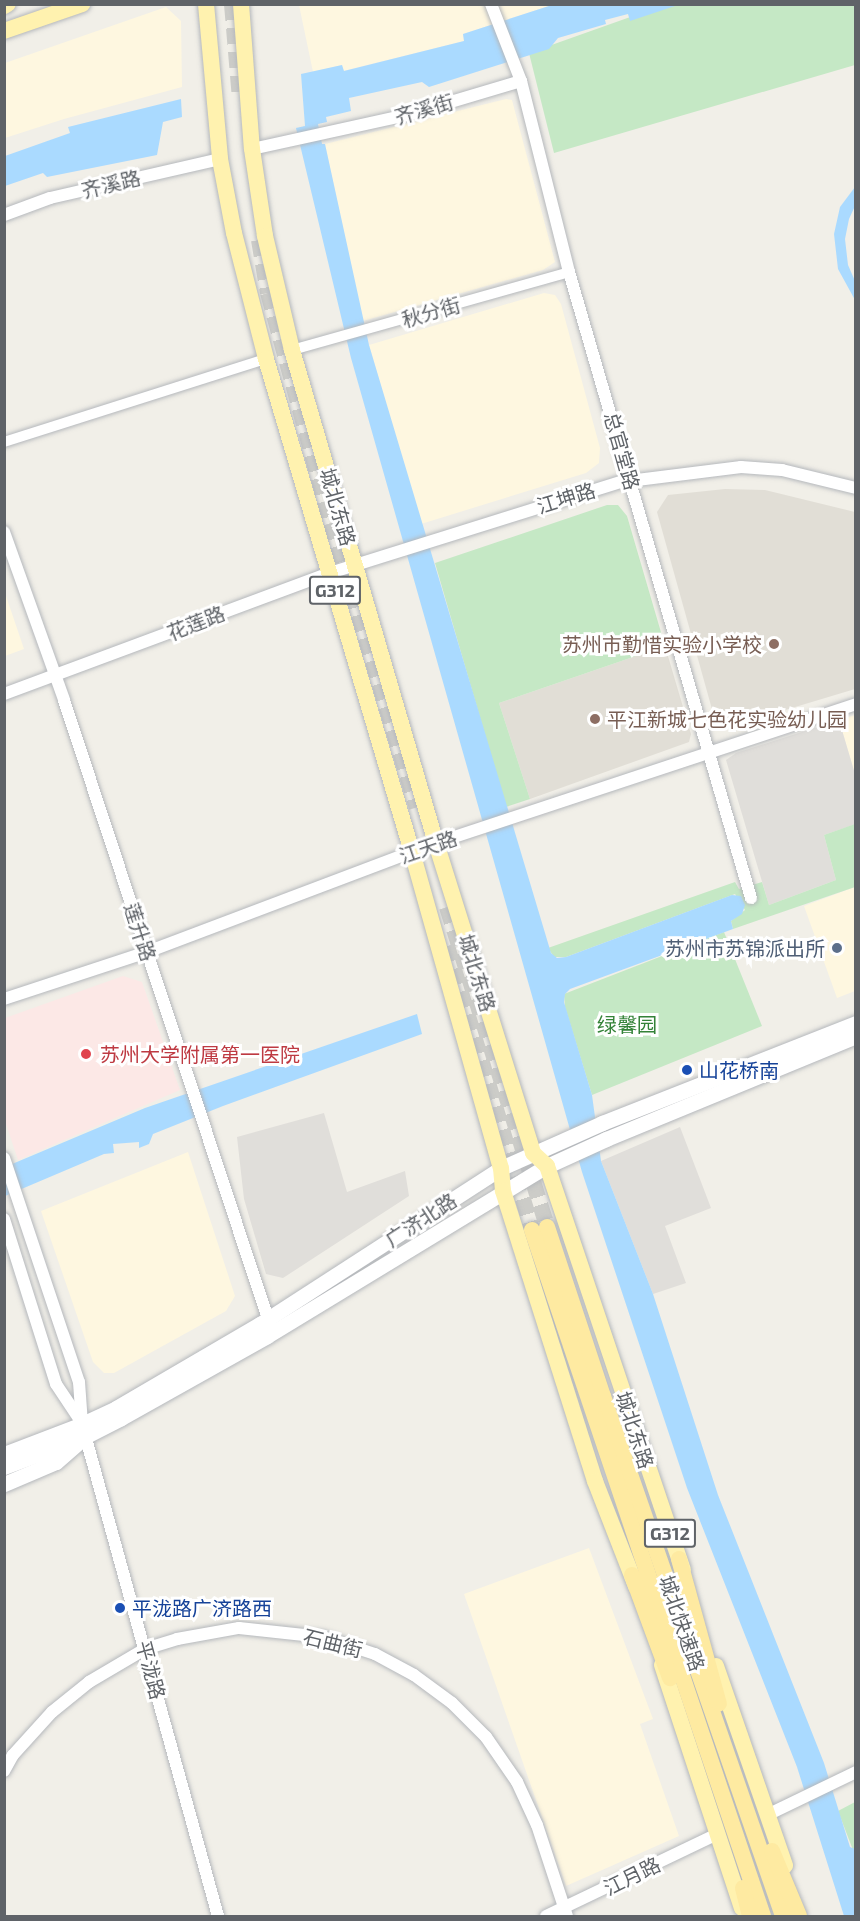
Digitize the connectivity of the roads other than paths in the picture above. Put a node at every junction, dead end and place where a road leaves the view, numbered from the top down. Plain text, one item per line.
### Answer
1 (82, 4) edge
2 (206, 4) edge
3 (241, 4) edge
4 (491, 4) edge
5 (4, 31) edge
6 (521, 81) junction
7 (252, 149) junction
8 (220, 159) junction
9 (4, 215) edge
10 (569, 272) junction
11 (291, 350) junction
12 (266, 359) junction
13 (4, 442) edge
14 (631, 481) junction
15 (855, 488) edge
16 (4, 532) edge
17 (389, 555) joint
18 (355, 566) junction
19 (330, 573) junction
20 (54, 676) junction
21 (4, 694) edge
22 (855, 704) edge
23 (709, 754) junction
24 (436, 843) junction
25 (412, 852) junction
26 (751, 898) dead end
27 (147, 952) junction
28 (4, 999) edge
29 (855, 1023) edge
30 (855, 1036) edge
31 (533, 1153) junction
32 (4, 1158) edge
33 (547, 1166) junction
34 (501, 1168) junction
35 (503, 1191) junction
36 (4, 1219) edge
37 (270, 1325) junction
38 (84, 1430) junction
39 (4, 1444) edge
40 (4, 1454) edge
41 (4, 1467) edge
42 (4, 1484) edge
43 (679, 1559) junction
44 (632, 1575) junction
45 (145, 1649) junction
46 (4, 1771) edge
47 (855, 1772) edge
48 (734, 1774) junction
49 (716, 1782) junction
50 (767, 1815) junction
51 (717, 1834) junction
52 (566, 1912) edge
53 (218, 1917) edge
54 (546, 1917) edge
55 (744, 1917) edge
56 (750, 1917) edge
57 (763, 1917) edge
58 (783, 1917) edge
59 (800, 1917) edge

1 - 5 main road
2 - 8 main road, 城北东路 / G312
3 - 7 main road, 城北东路 / G312
4 - 6 street, 总官堂路
6 - 7 street, 齐溪街
6 - 10 street, 总官堂路
7 - 11 main road, 城北东路 / G312
8 - 9 street, 齐溪路
8 - 12 main road, 城北东路 / G312
10 - 11 street, 秋分街
10 - 14 street, 总官堂路
11 - 18 main road, 城北东路 / G312
12 - 13 street
12 - 19 main road, 城北东路 / G312
14 - 15 street, 江坤路
14 - 17 street, 江坤路
14 - 23 street, 总官堂路
16 - 20 street, 莲升路
17 - 18 street, 花莲路
18 - 19 street, 花莲路
18 - 24 main road, 城北东路 / G312
19 - 20 street, 花莲路
19 - 25 main road, 城北东路 / G312
20 - 21 street, 花莲路
20 - 27 street, 莲升路
22 - 23 street, 江天路
23 - 24 street, 江天路
23 - 26 street, 总官堂路
24 - 25 street, 江天路
24 - 31 main road, 城北东路 / G312
25 - 27 street, 江天路
25 - 34 main road, 城北东路 / G312
27 - 28 street, 江天路
27 - 37 street, 莲升路
29 - 31 main road, 广济北路
30 - 33 main road, 广济北路
31 - 33 main road, 城北东路 / G312
31 - 34 main road, 广济北路
32 - 38 street, 平泷路
33 - 35 main road, 广济北路
33 - 43 main road, 城北东路 / G312
34 - 35 main road, 城北东路 / G312
34 - 37 main road, 广济北路
35 - 37 main road, 广济北路
35 - 44 main road, 城北东路 / G312
36 - 38 street, 平泷路
37 - 38 main road, 广济北路
38 - 39 main road
38 - 40 main road, 广济北路
38 - 41 main road, 广济北路
38 - 42 main road
38 - 45 street, 平泷路
43 - 48 highway
43 - 50 main road, 城北东路 / G312
44 - 49 highway
44 - 51 main road, 城北东路 / G312
45 - 46 street, 石曲街
45 - 52 street, 石曲街
45 - 53 street, 平泷路
47 - 50 street
48 - 49 highway, 城北快速路
48 - 58 highway, 城北快速路
48 - 59 highway
49 - 56 highway
49 - 57 highway, 城北快速路
50 - 59 main road, 城北东路 / G312
51 - 52 street, 江月路
51 - 55 main road, 城北东路 / G312
52 - 54 street, 江月路

